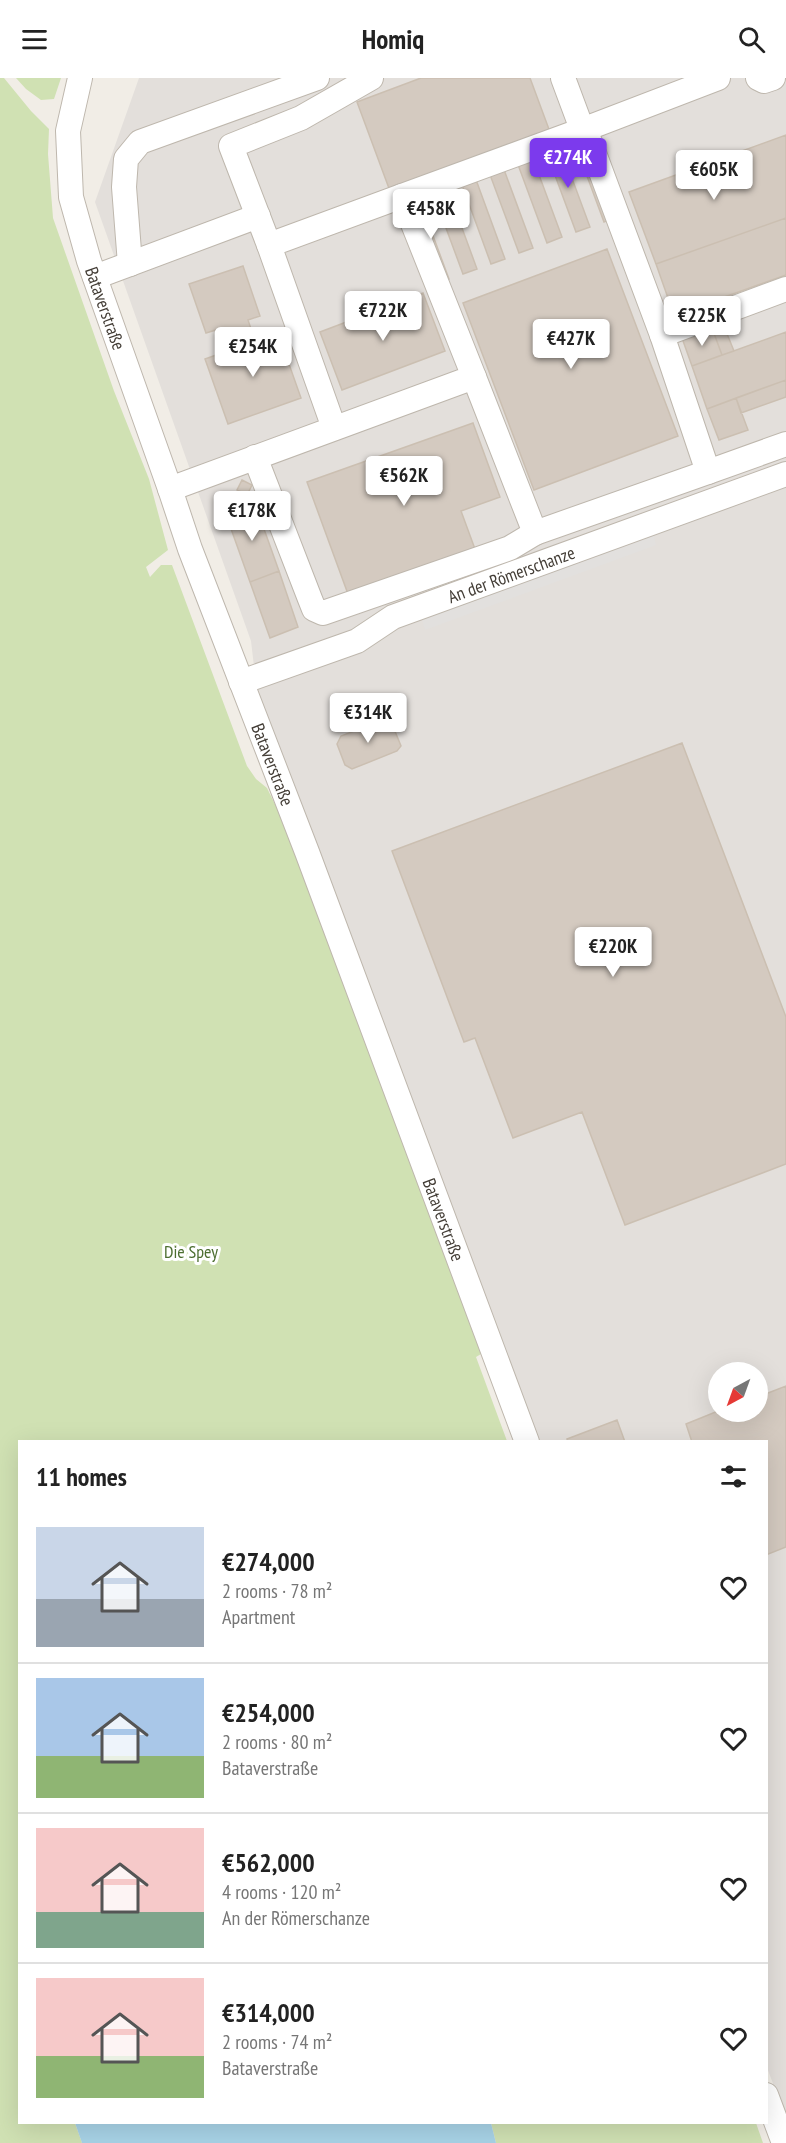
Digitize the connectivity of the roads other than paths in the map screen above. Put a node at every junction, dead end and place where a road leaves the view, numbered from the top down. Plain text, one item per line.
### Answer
1 (80, 78) edge
2 (317, 78) edge
3 (371, 78) edge
4 (563, 78) edge
5 (718, 78) edge
6 (758, 78) edge
7 (773, 78) edge
8 (585, 129) junction
9 (402, 196) junction
10 (258, 216) junction
11 (269, 245) junction
12 (130, 264) junction
13 (95, 277) junction
14 (786, 289) edge
15 (663, 335) junction
16 (474, 377) junction
17 (334, 428) junction
18 (786, 444) edge
19 (255, 457) junction
20 (708, 472) junction
21 (786, 474) edge
22 (170, 489) junction
23 (535, 533) junction
24 (241, 682) junction
25 (526, 1440) edge
26 (768, 2100) edge
27 (784, 2143) edge

1 - 13 street, Bataverstraße
2 - 12 street
3 - 10 street
4 - 8 street
5 - 8 street
6 - 7 street
8 - 9 street
8 - 15 street
9 - 11 street
9 - 16 street
10 - 11 street
10 - 12 street
11 - 17 street
12 - 13 street
13 - 22 street, Bataverstraße
14 - 15 street
15 - 20 street
16 - 17 street
16 - 23 street
17 - 19 street
18 - 20 street
19 - 22 street
19 - 23 street
20 - 23 street
21 - 24 street, An der Römerschanze
22 - 24 street, Bataverstraße
24 - 25 street, Bataverstraße
26 - 27 street

